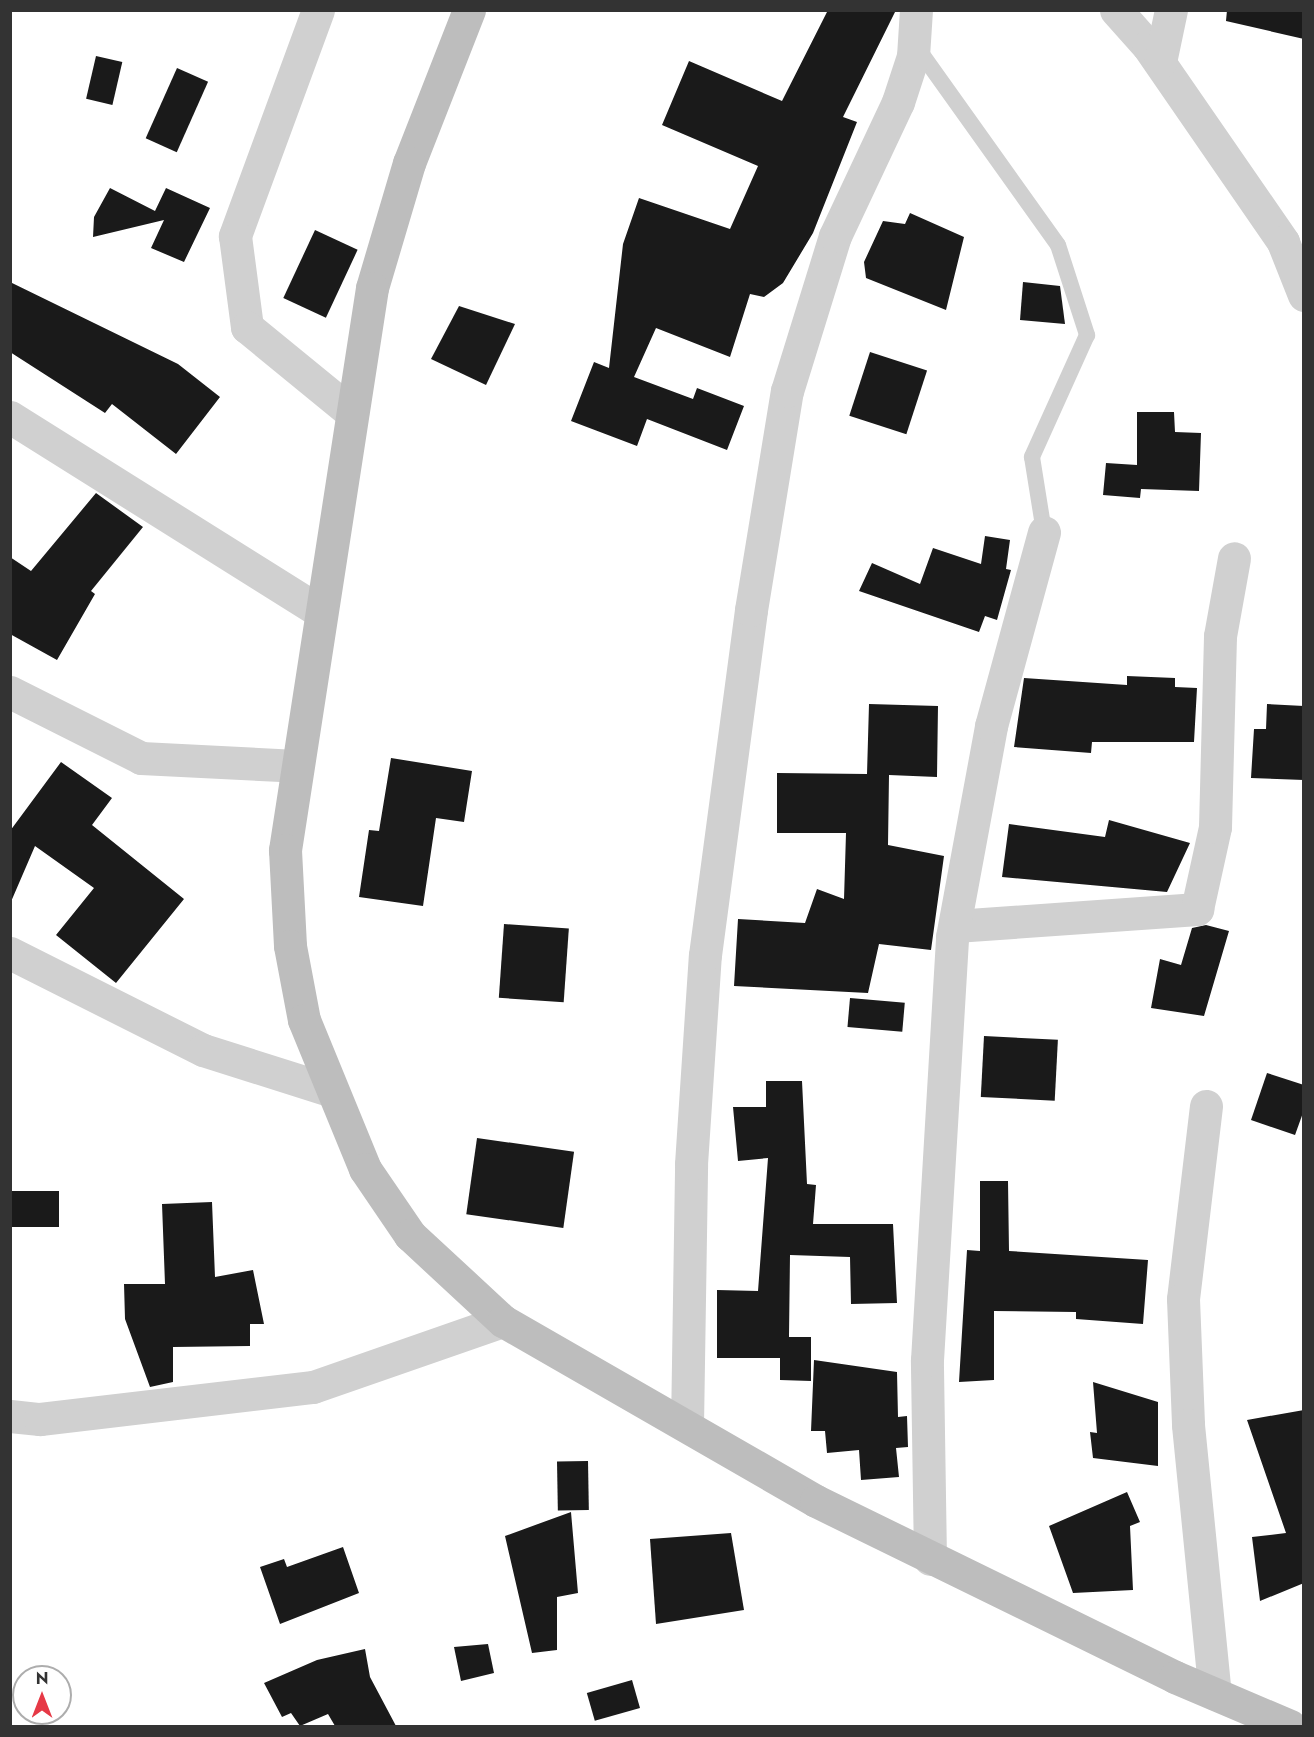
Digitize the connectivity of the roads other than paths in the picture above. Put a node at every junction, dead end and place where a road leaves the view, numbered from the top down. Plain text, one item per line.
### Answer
1 (318, 10) edge
2 (469, 10) edge
3 (916, 10) edge
4 (1116, 10) edge
5 (1171, 10) edge
6 (914, 43) junction
7 (1160, 62) junction
8 (1304, 296) edge
9 (352, 413) junction
10 (10, 417) edge
11 (1044, 532) joint
12 (1234, 558) dead end
13 (321, 612) junction
14 (10, 692) edge
15 (297, 766) junction
16 (955, 926) junction
17 (10, 953) edge
18 (332, 1091) junction
19 (1206, 1106) dead end
20 (502, 1321) junction
21 (10, 1416) edge
22 (687, 1426) junction
23 (930, 1559) junction
24 (1215, 1694) junction
25 (1290, 1726) edge

1 - 9 street
2 - 9 main road
3 - 6 street
4 - 7 street
5 - 7 street
6 - 11 lane
6 - 22 street
7 - 8 street
9 - 13 main road
10 - 13 street
11 - 16 street
12 - 16 street
13 - 15 main road
14 - 15 street
15 - 18 main road
16 - 23 street
17 - 18 street
18 - 20 main road
19 - 24 street
20 - 21 street
20 - 22 main road
22 - 23 main road
23 - 24 main road
24 - 25 main road

